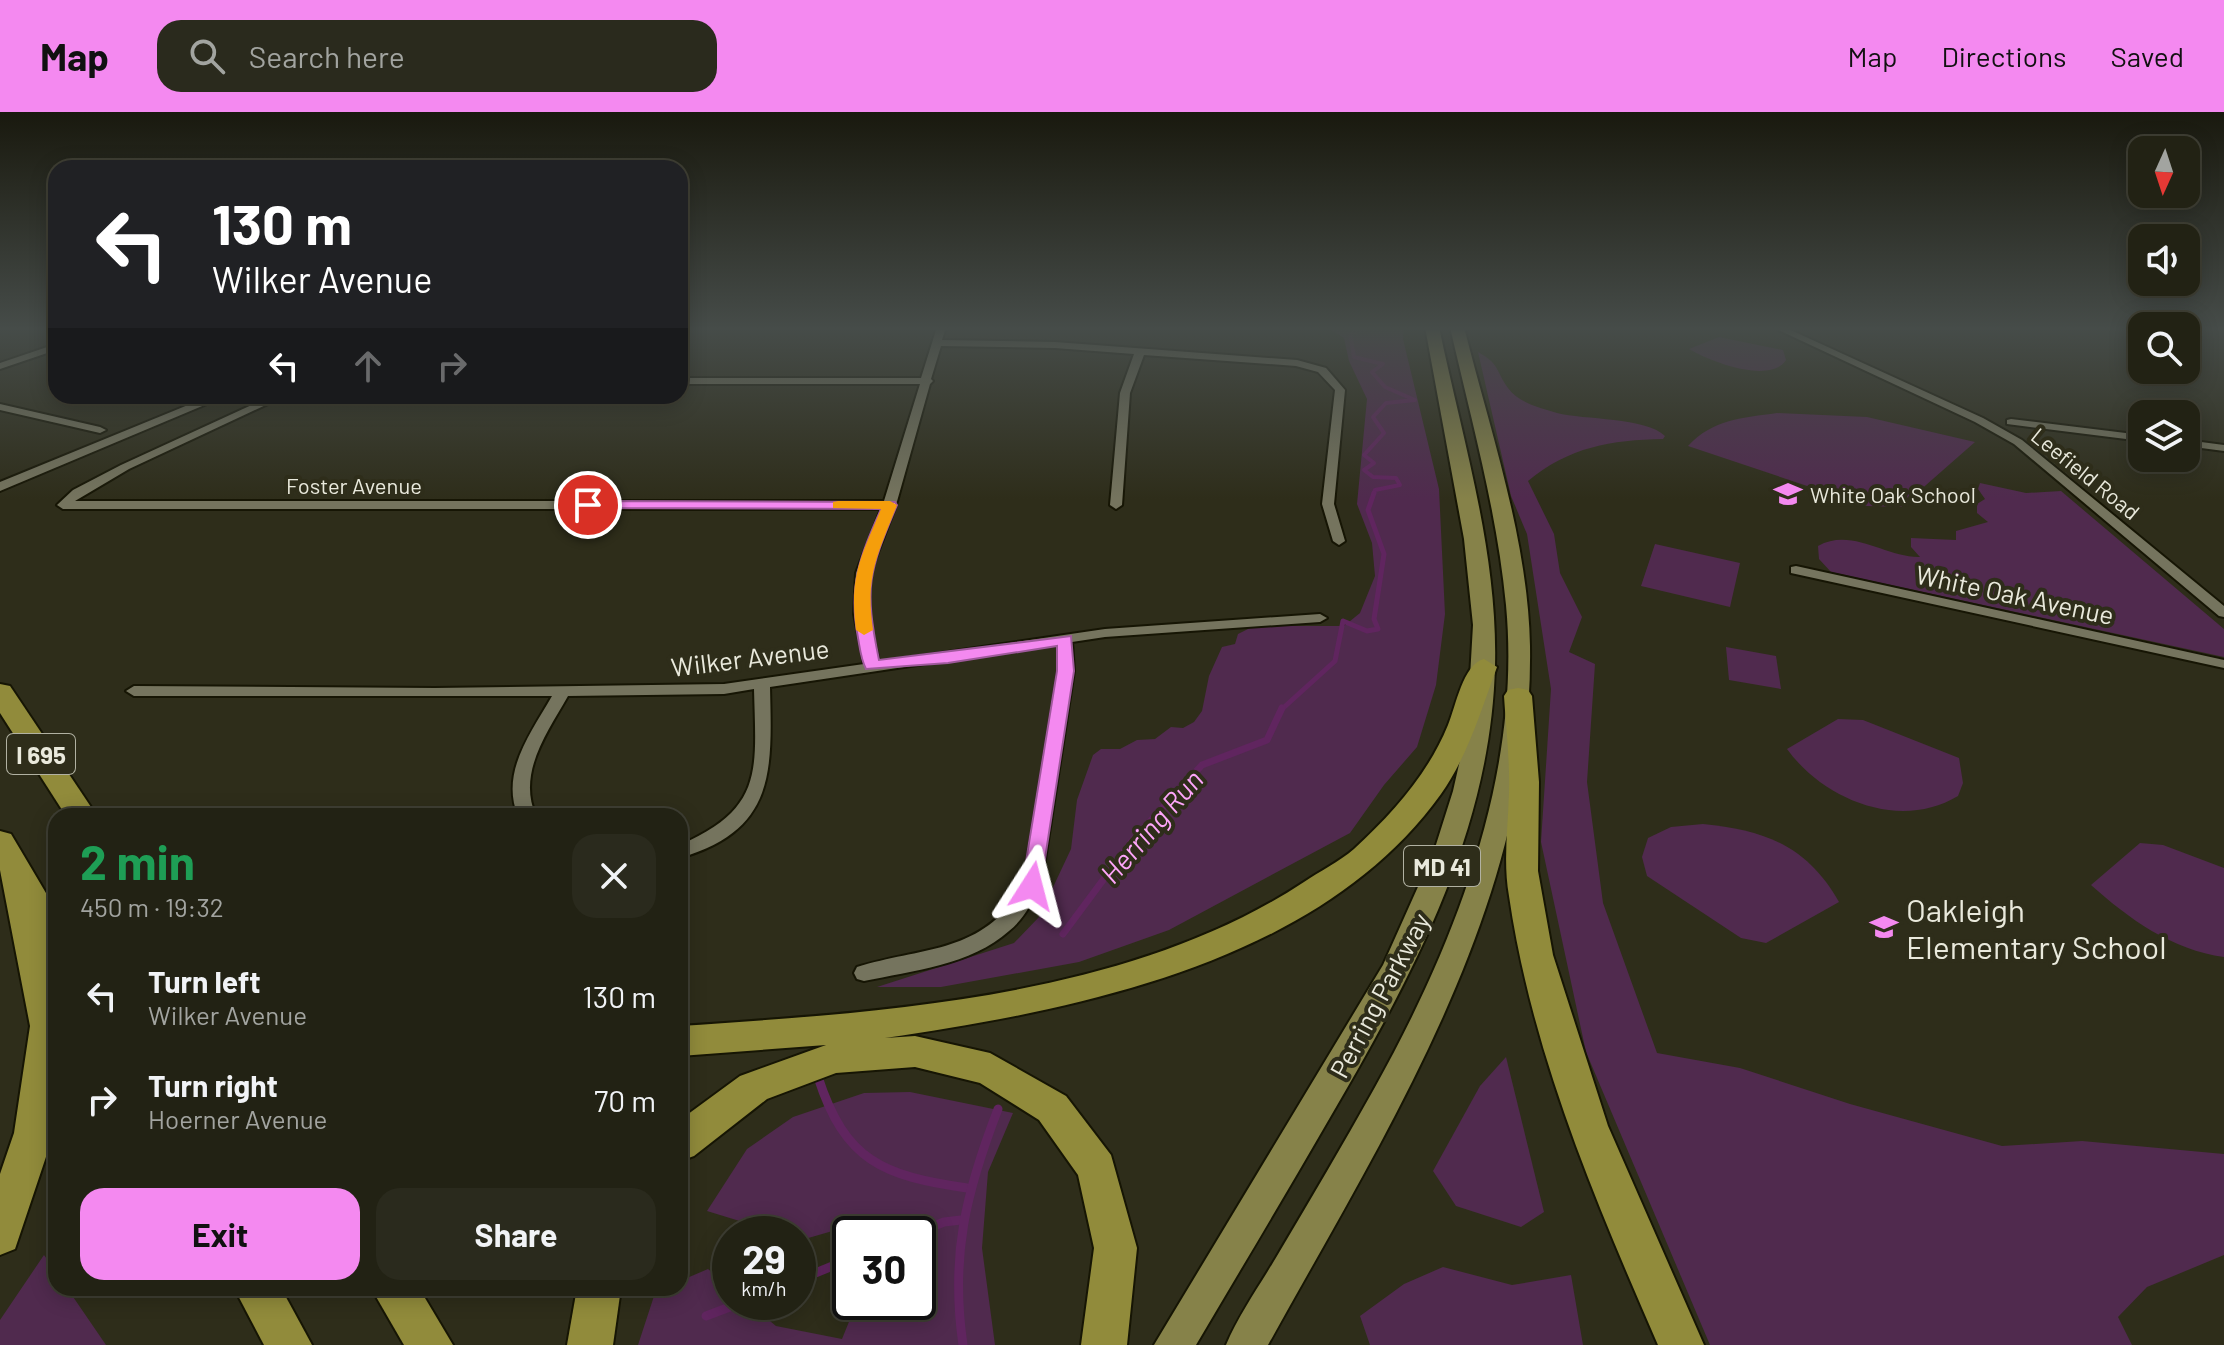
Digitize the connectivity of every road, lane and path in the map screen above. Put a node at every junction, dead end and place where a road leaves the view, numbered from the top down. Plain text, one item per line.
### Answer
1 (927, 385) edge
2 (1128, 385) edge
3 (1335, 385) edge
4 (1443, 385) edge
5 (1470, 385) edge
6 (1902, 385) edge
7 (201, 404) edge
8 (263, 404) edge
9 (0, 407) edge
10 (2011, 422) dead end
11 (100, 430) dead end
12 (2128, 436) edge
13 (2200, 445) edge
14 (2224, 448) edge
15 (0, 487) edge
16 (890, 505) junction
17 (1116, 505) dead end
18 (1339, 541) dead end
19 (1796, 570) dead end
20 (2224, 613) edge
21 (1320, 618) dead end
22 (1065, 639) junction
23 (2224, 664) edge
24 (872, 666) junction
25 (1484, 667) junction
26 (762, 683) junction
27 (134, 691) dead end
28 (563, 691) junction
29 (0, 692) edge
30 (1518, 696) junction
31 (77, 808) edge
32 (524, 808) edge
33 (0, 842) edge
34 (688, 848) edge
35 (18, 875) junction
36 (48, 926) edge
37 (864, 973) dead end
38 (688, 1040) edge
39 (688, 1136) edge
40 (0, 1235) edge
41 (261, 1296) edge
42 (398, 1296) edge
43 (598, 1296) edge
44 (289, 1345) edge
45 (430, 1345) edge
46 (590, 1345) edge
47 (1104, 1345) edge
48 (1174, 1345) edge
49 (1246, 1345) edge
50 (1681, 1345) edge

1 - 16 street
2 - 17 street
3 - 18 street
4 - 25 main road, Perring Parkway / MD 41
5 - 30 main road, Perring Parkway / MD 41
6 - 20 street, Leefield Road
7 - 15 street
8 - 16 street, Foster Avenue
9 - 11 street
10 - 12 street
13 - 14 street
16 - 24 street
19 - 23 street, White Oak Avenue
21 - 22 street, Wilker Avenue
22 - 24 street, Wilker Avenue
22 - 37 street
24 - 26 street, Wilker Avenue
25 - 38 highway
25 - 48 main road, Perring Parkway / MD 41
26 - 28 street, Wilker Avenue
26 - 34 street
27 - 28 street, Wilker Avenue
28 - 32 street
29 - 31 highway, I 695
30 - 49 main road, Perring Parkway / MD 41
30 - 50 highway
33 - 35 highway
35 - 36 highway
35 - 40 highway
39 - 47 highway
41 - 44 highway
42 - 45 highway
43 - 46 highway

